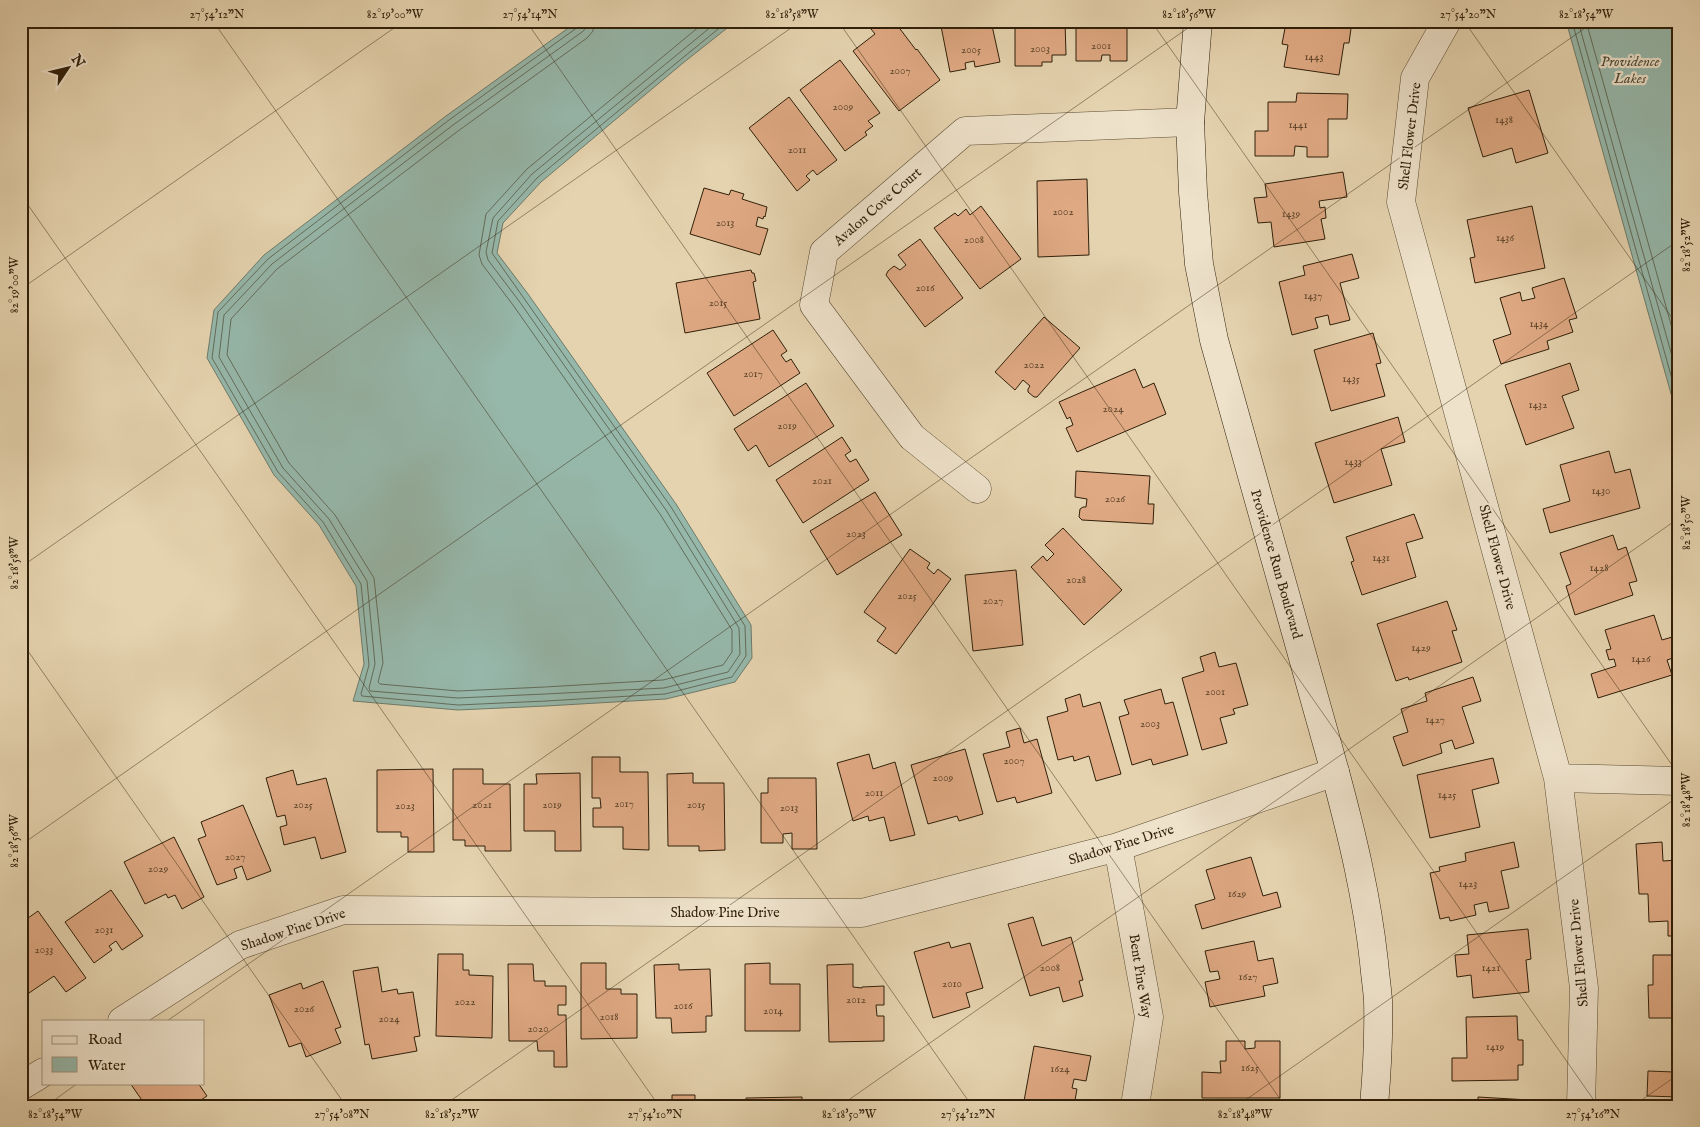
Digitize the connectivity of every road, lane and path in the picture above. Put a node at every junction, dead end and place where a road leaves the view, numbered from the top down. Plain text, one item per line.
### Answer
1 (1198, 21) edge
2 (1447, 21) edge
3 (1190, 122) junction
4 (977, 489) dead end
5 (1335, 772) junction
6 (1558, 778) junction
7 (1679, 781) edge
8 (1118, 847) junction
9 (124, 1020) edge
10 (42, 1073) edge
11 (21, 1086) edge
12 (1136, 1106) edge
13 (1374, 1106) edge
14 (1581, 1106) edge

1 - 3 street, Providence Run Boulevard
2 - 6 street, Shell Flower Drive
3 - 4 street, Avalon Cove Court
3 - 5 street, Providence Run Boulevard
5 - 8 street, Shadow Pine Drive
5 - 13 street, Providence Run Boulevard
6 - 7 street
6 - 14 street, Shell Flower Drive
8 - 9 street, Shadow Pine Drive
8 - 12 street, Bent Pine Way
10 - 11 street

